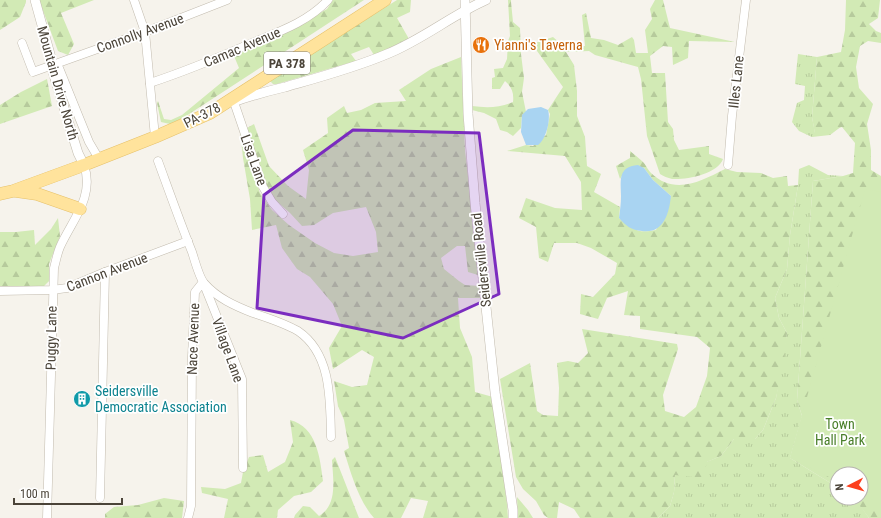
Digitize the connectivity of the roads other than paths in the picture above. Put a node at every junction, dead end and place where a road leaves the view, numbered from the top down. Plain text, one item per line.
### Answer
1 (35, 0) edge
2 (134, 0) edge
3 (227, 0) edge
4 (328, 0) edge
5 (385, 0) edge
6 (465, 0) edge
7 (486, 0) edge
8 (746, 0) edge
9 (465, 10) junction
10 (145, 32) junction
11 (22, 43) dead end
12 (53, 65) junction
13 (150, 83) junction
14 (234, 102) junction
15 (210, 113) junction
16 (155, 137) junction
17 (99, 159) junction
18 (158, 161) dead end
19 (84, 165) junction
20 (728, 165) dead end
21 (0, 189) edge
22 (12, 191) junction
23 (0, 194) edge
24 (80, 209) junction
25 (283, 214) dead end
26 (188, 242) junction
27 (105, 272) junction
28 (203, 282) junction
29 (52, 290) junction
30 (0, 291) edge
31 (331, 437) dead end
32 (243, 468) dead end
33 (100, 498) dead end
34 (48, 518) edge
35 (188, 518) edge
36 (513, 518) edge

1 - 12 street, Mountain Drive North
2 - 10 street
3 - 10 street, Connolly Avenue
4 - 13 street, Camac Avenue
5 - 15 main road, PA-378 / PA 378
6 - 9 street, Seidersville Road
7 - 9 street
8 - 20 street, Illes Lane
9 - 14 street
9 - 36 street, Seidersville Road
10 - 12 street, Connolly Avenue
10 - 13 street
11 - 12 street, Connolly Avenue
12 - 17 street
12 - 19 street, Mountain Drive North
13 - 16 street
14 - 15 street
14 - 25 street, Lisa Lane
15 - 16 main road, PA-378 / PA 378
16 - 17 main road, PA-378 / PA 378
17 - 19 main road, PA-378 / PA 378
18 - 26 street, Village Lane
19 - 22 main road, PA-378 / PA 378
19 - 24 street, Puggy Lane
21 - 22 street
22 - 23 main road, PA-378 / PA 378
22 - 24 main road
24 - 29 street, Puggy Lane
26 - 27 street, Cannon Avenue
26 - 28 street, Village Lane
27 - 29 street, Cannon Avenue
27 - 33 street
28 - 31 street
28 - 32 street, Village Lane
28 - 35 street, Nace Avenue
29 - 30 street, Cannon Avenue
29 - 34 street, Puggy Lane

